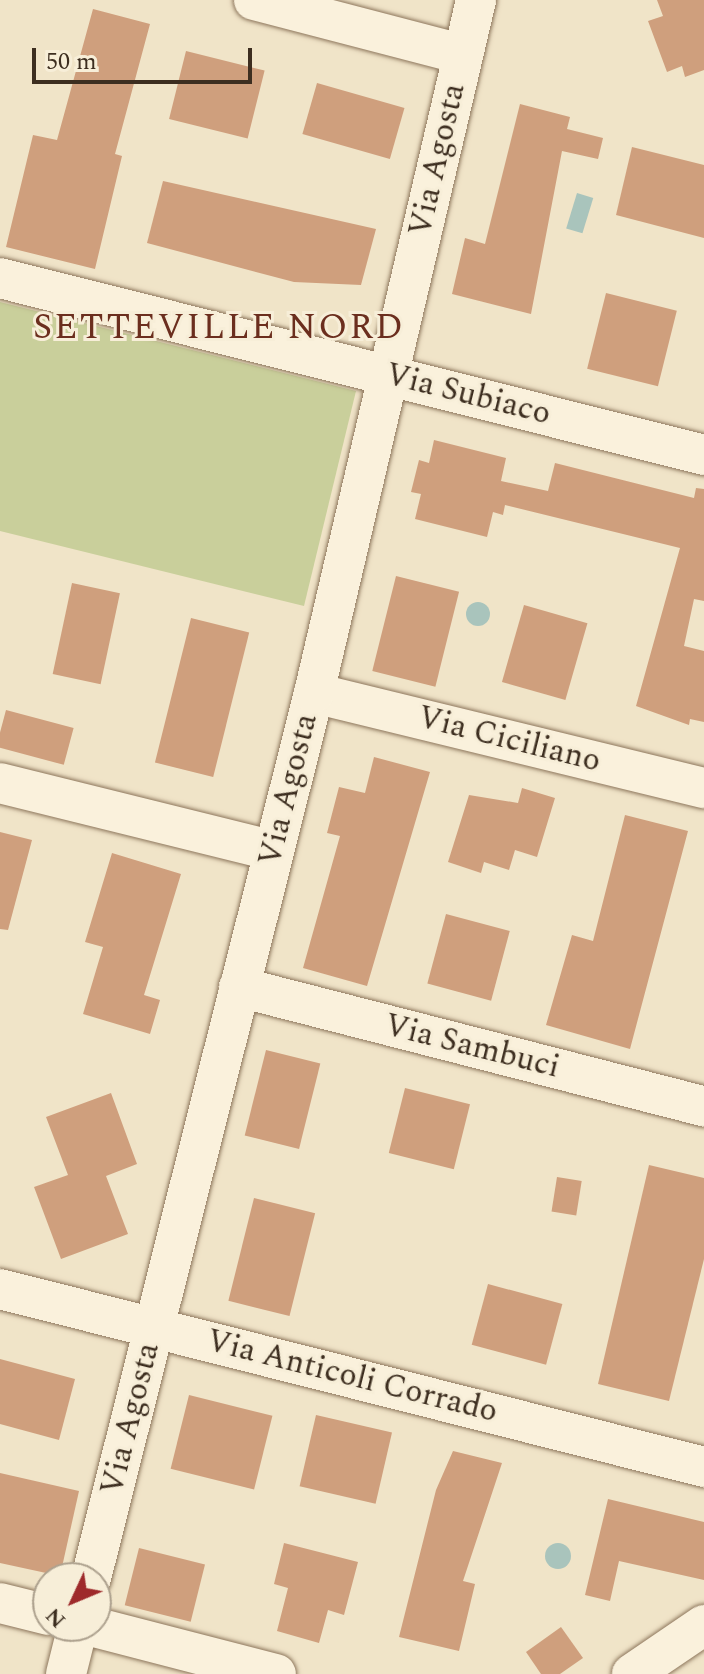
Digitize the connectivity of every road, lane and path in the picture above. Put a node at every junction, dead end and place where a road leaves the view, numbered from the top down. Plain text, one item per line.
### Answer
1 (254, 0) edge
2 (476, 0) edge
3 (462, 54) junction
4 (0, 278) edge
5 (388, 375) junction
6 (704, 455) edge
7 (314, 693) junction
8 (0, 783) edge
9 (704, 788) edge
10 (274, 851) junction
11 (239, 987) junction
12 (704, 1106) edge
13 (0, 1289) edge
14 (154, 1327) junction
15 (704, 1467) edge
16 (95, 1562) edge
17 (0, 1603) edge
18 (32, 1611) edge
19 (704, 1625) edge
20 (112, 1632) edge
21 (74, 1642) edge
22 (66, 1674) edge
23 (276, 1674) edge
24 (632, 1674) edge

1 - 3 street
2 - 3 street, Via Agosta
3 - 5 street, Via Agosta
4 - 5 street, Via Subiaco
5 - 6 street, Via Subiaco
5 - 7 street, Via Agosta
7 - 9 street, Via Ciciliano
7 - 10 street, Via Agosta
8 - 10 street
10 - 11 street, Via Agosta
11 - 12 street, Via Sambuci
11 - 14 street, Via Agosta
13 - 14 street, Via Anticoli Corrado
14 - 15 street, Via Anticoli Corrado
14 - 16 street, Via Agosta
17 - 18 street
19 - 24 street
20 - 23 street
21 - 22 street

